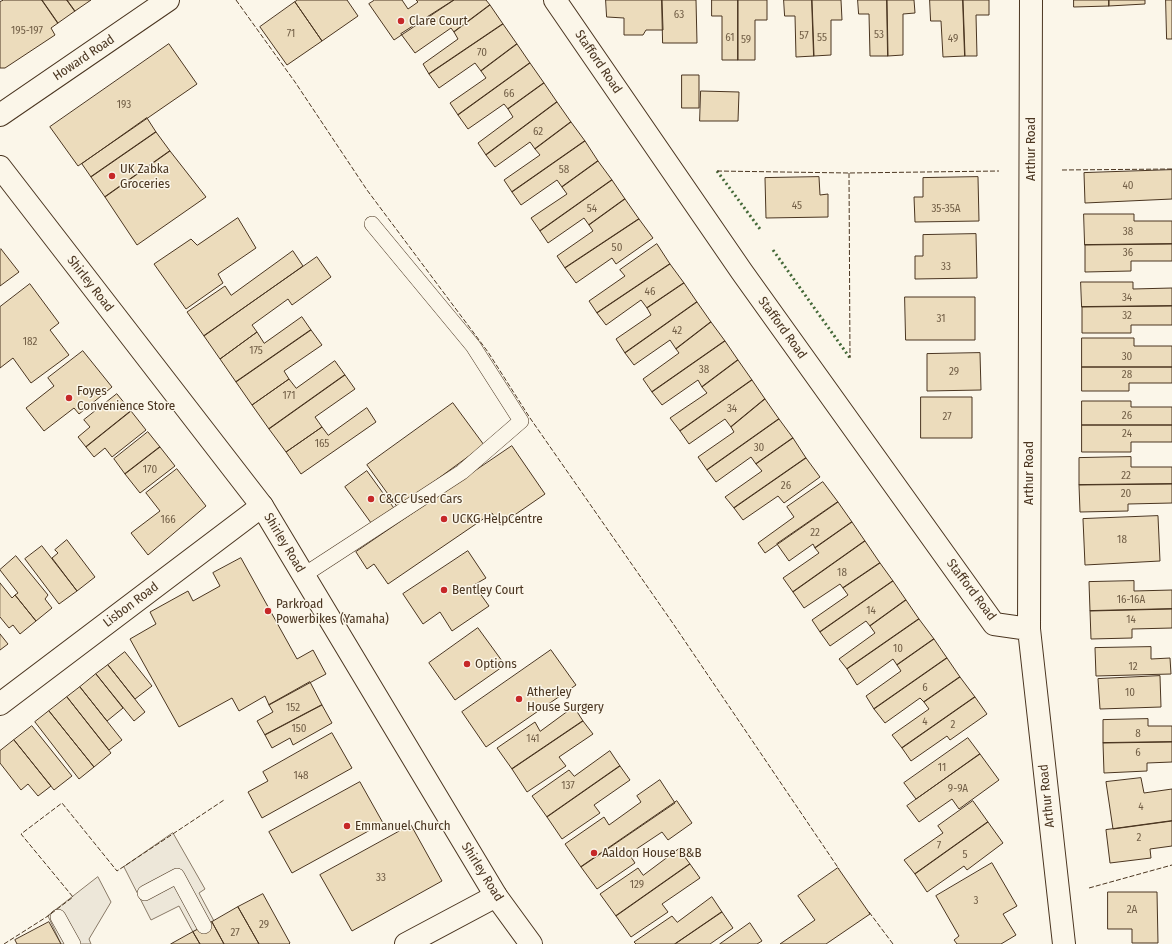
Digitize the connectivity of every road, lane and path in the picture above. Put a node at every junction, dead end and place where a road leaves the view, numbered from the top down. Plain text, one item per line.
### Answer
1 (168, 0) edge
2 (555, 0) edge
3 (1031, 0) edge
4 (0, 116) edge
5 (0, 167) edge
6 (372, 224) dead end
7 (262, 506) junction
8 (304, 575) junction
9 (1029, 630) junction
10 (0, 704) edge
11 (145, 893) dead end
12 (496, 896) junction
13 (58, 917) dead end
14 (204, 926) dead end
15 (73, 944) edge
16 (406, 944) edge
17 (530, 944) edge
18 (1064, 944) edge

1 - 4 street, Howard Road
2 - 9 street, Stafford Road
3 - 9 street, Arthur Road
5 - 7 street, Shirley Road
6 - 8 lane
7 - 8 street, Shirley Road
7 - 10 street, Lisbon Road
8 - 12 street, Shirley Road
9 - 18 street, Arthur Road
11 - 14 lane
12 - 16 street
12 - 17 street, Shirley Road
13 - 15 lane

